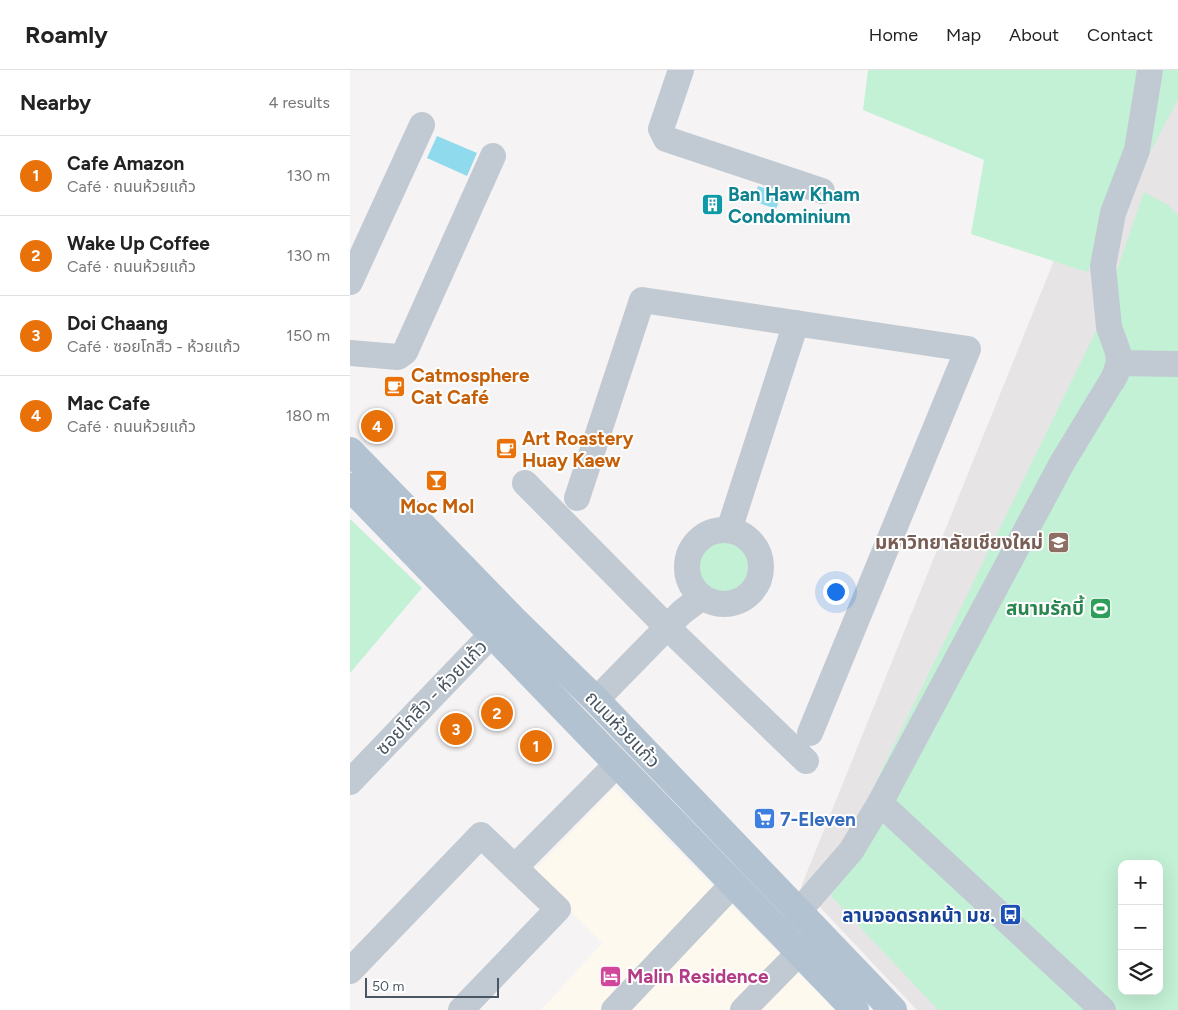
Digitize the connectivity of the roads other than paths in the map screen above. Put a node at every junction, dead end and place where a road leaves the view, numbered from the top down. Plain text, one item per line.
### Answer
1 (681, 70) edge
2 (1150, 70) edge
3 (422, 125) dead end
4 (493, 156) dead end
5 (822, 191) dead end
6 (350, 282) edge
7 (796, 323) junction
8 (350, 353) edge
9 (1119, 363) junction
10 (1178, 364) edge
11 (350, 451) edge
12 (525, 483) dead end
13 (350, 487) edge
14 (577, 498) dead end
15 (729, 530) junction
16 (702, 597) junction
17 (501, 625) junction
18 (667, 627) junction
19 (596, 700) junction
20 (810, 734) dead end
21 (806, 761) dead end
22 (617, 764) junction
23 (350, 782) edge
24 (880, 803) junction
25 (515, 867) junction
26 (733, 884) junction
27 (798, 912) junction
28 (1011, 915) dead end
29 (799, 952) junction
30 (350, 971) edge
31 (461, 1010) edge
32 (614, 1010) edge
33 (743, 1010) edge
34 (855, 1010) edge
35 (893, 1010) edge
36 (1104, 1010) edge

1 - 5 street
2 - 9 street
3 - 6 street
4 - 8 street
7 - 14 street
7 - 15 street
7 - 20 street
9 - 10 street
9 - 24 street
11 - 17 main road, ถนนห้วยแก้ว
12 - 18 street
13 - 17 main road, ถนนห้วยแก้ว
15 - 16 street
15 - 16 street
16 - 18 street
17 - 19 main road, ถนนห้วยแก้ว
17 - 22 main road, ถนนห้วยแก้ว
17 - 23 street, ซอยโกสึว - ห้วยแก้ว
18 - 19 street
18 - 21 street
19 - 27 main road, ถนนห้วยแก้ว
22 - 25 street
22 - 26 main road, ถนนห้วยแก้ว
24 - 27 street
24 - 28 street
24 - 36 street
25 - 30 street
25 - 31 street
26 - 29 main road, ถนนห้วยแก้ว
26 - 32 street
27 - 35 main road, ถนนห้วยแก้ว
29 - 33 street
29 - 34 main road, ถนนห้วยแก้ว

